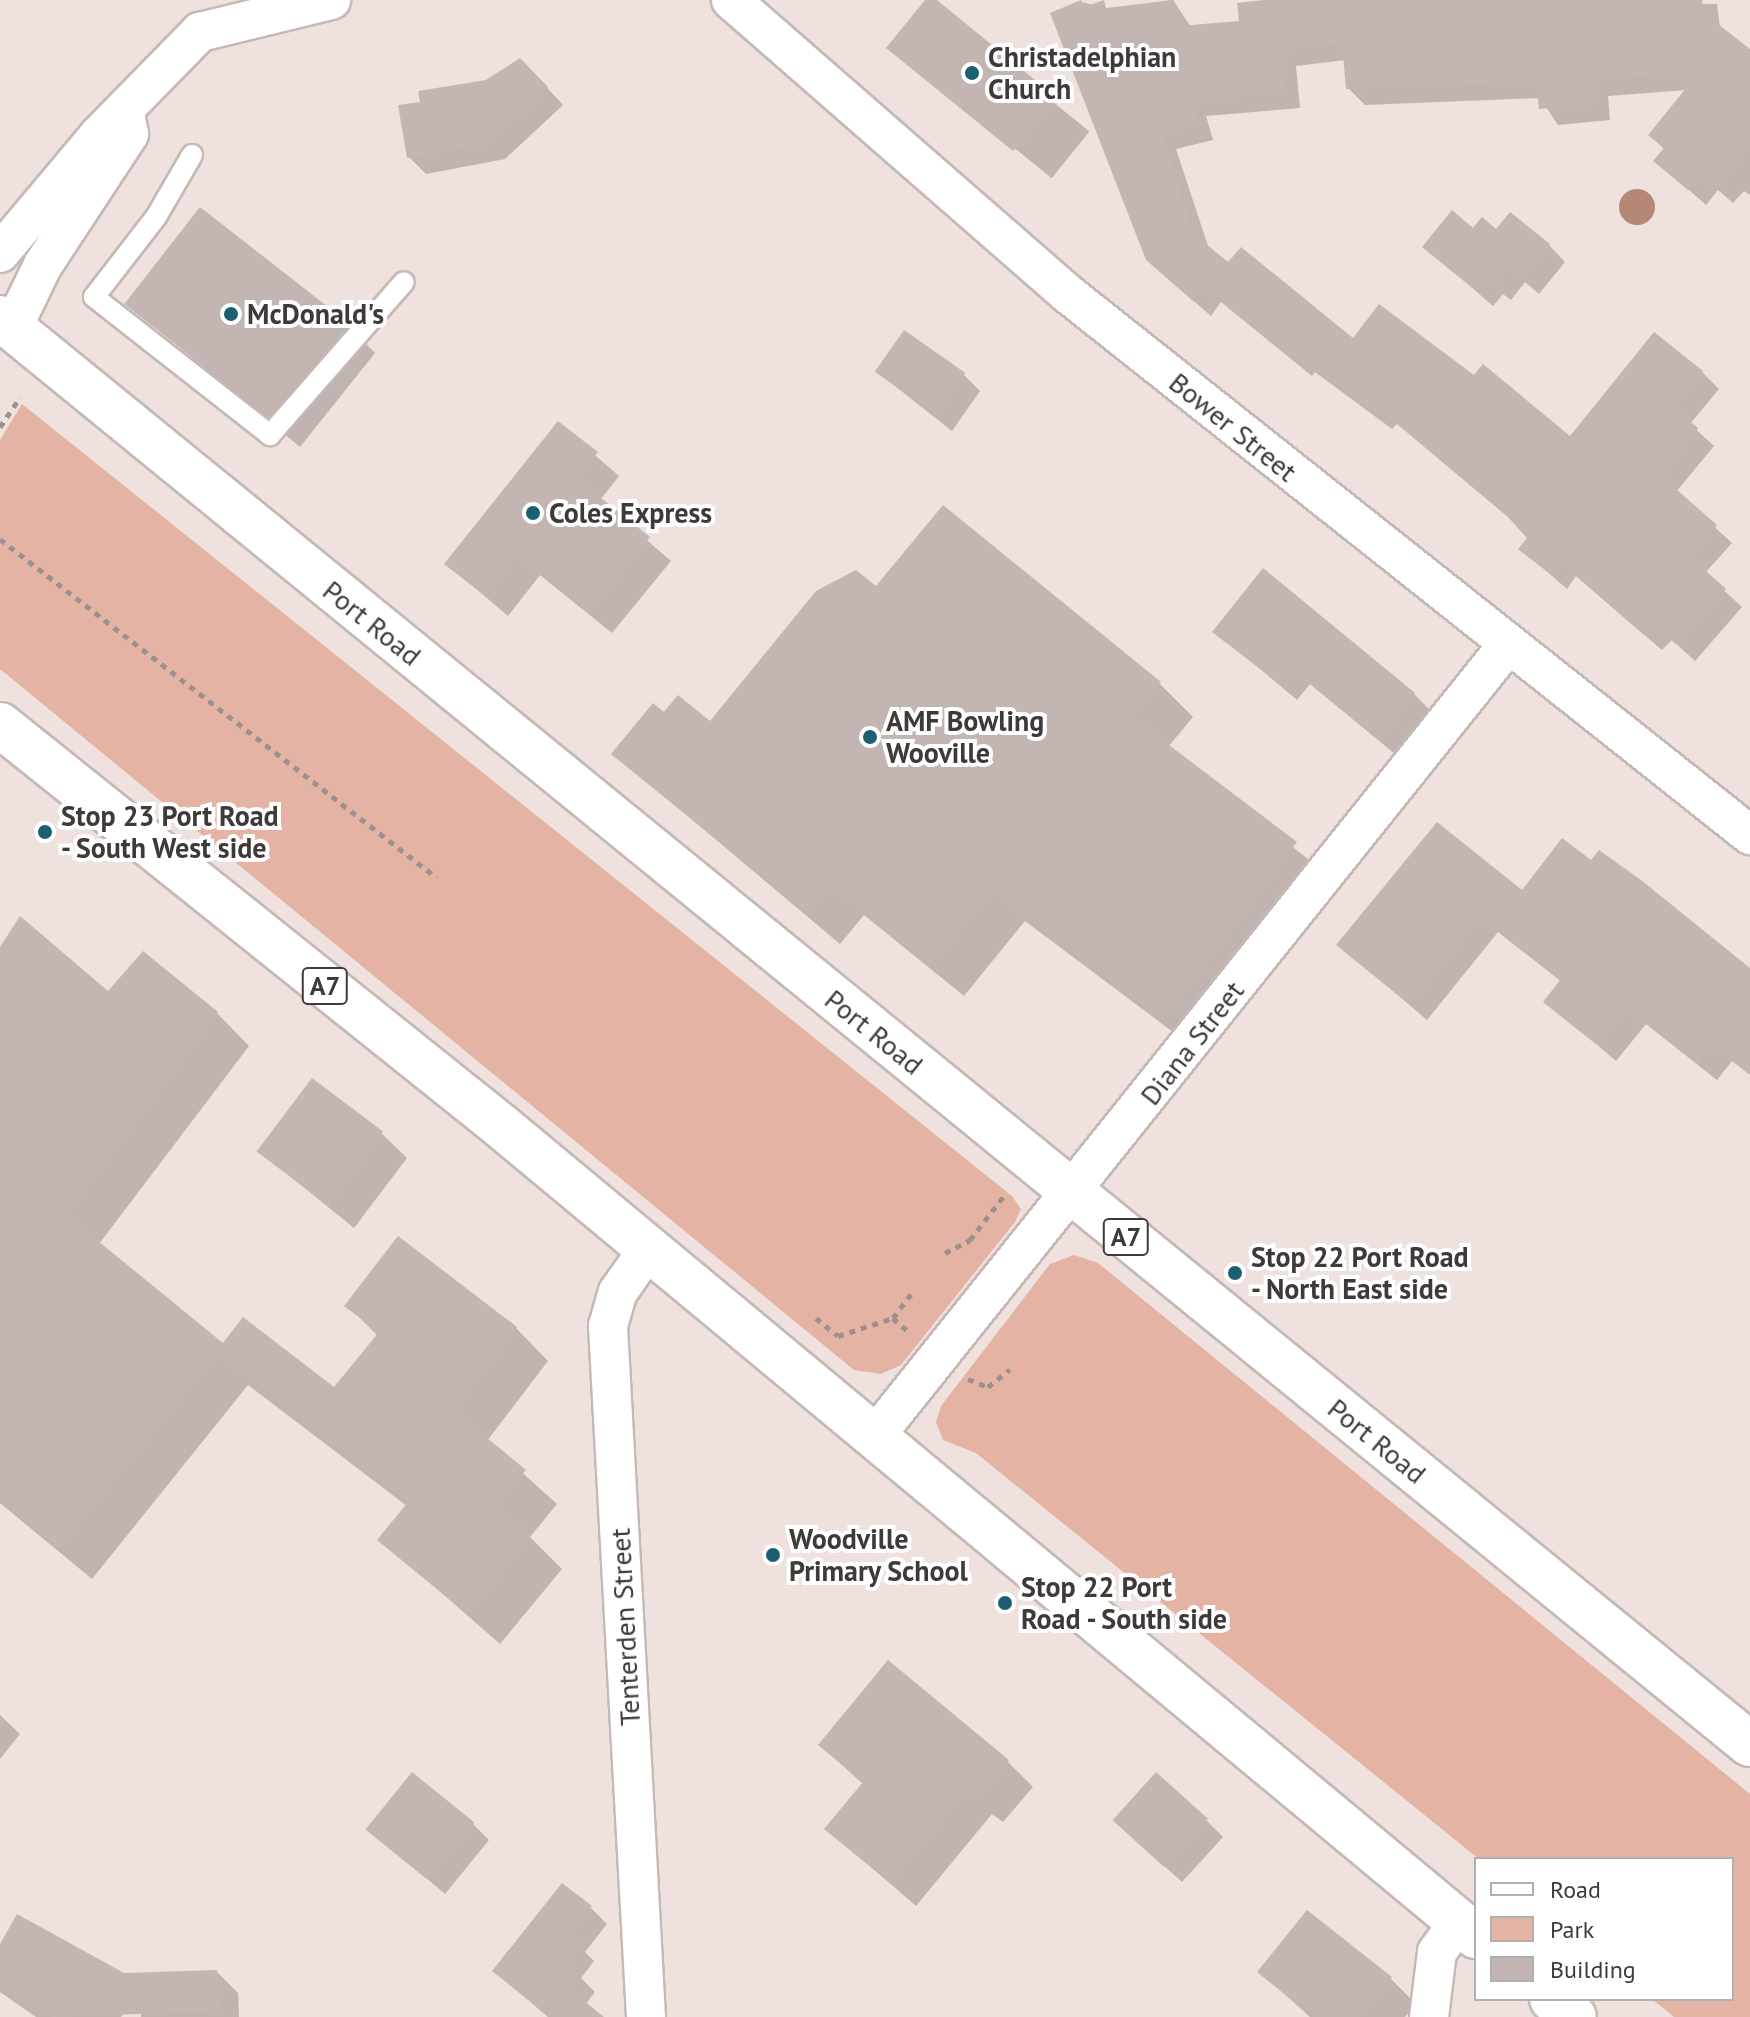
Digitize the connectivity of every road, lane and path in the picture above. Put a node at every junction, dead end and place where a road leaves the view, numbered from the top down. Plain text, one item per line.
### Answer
1 (331, 0) edge
2 (731, 0) edge
3 (126, 115) junction
4 (192, 155) dead end
5 (0, 253) edge
6 (404, 282) dead end
7 (4, 330) edge
8 (20, 397) dead end
9 (0, 427) edge
10 (0, 539) edge
11 (1506, 647) junction
12 (0, 725) edge
13 (1750, 835) edge
14 (436, 877) dead end
15 (1066, 1189) junction
16 (1001, 1201) dead end
17 (649, 1248) junction
18 (945, 1253) dead end
19 (911, 1294) dead end
20 (816, 1318) dead end
21 (1010, 1369) dead end
22 (964, 1376) dead end
23 (875, 1436) junction
24 (1750, 1744) edge
25 (1468, 1929) edge
26 (1554, 2001) edge
27 (646, 2017) edge
28 (1429, 2017) edge
29 (1574, 2017) edge

1 - 3 street
2 - 11 street, Bower Street
3 - 5 street
3 - 7 street
4 - 6 lane
7 - 15 highway, Port Road / A7
8 - 9 path
10 - 14 path
11 - 13 street, Bower Street
11 - 15 street, Diana Street
12 - 17 highway, A7
15 - 23 street, Diana Street
15 - 24 highway, Port Road / A7
16 - 18 path
17 - 23 highway, A7
17 - 27 street, Tenterden Street
19 - 20 path
21 - 22 path
23 - 25 highway, A7
25 - 28 street
26 - 29 highway

